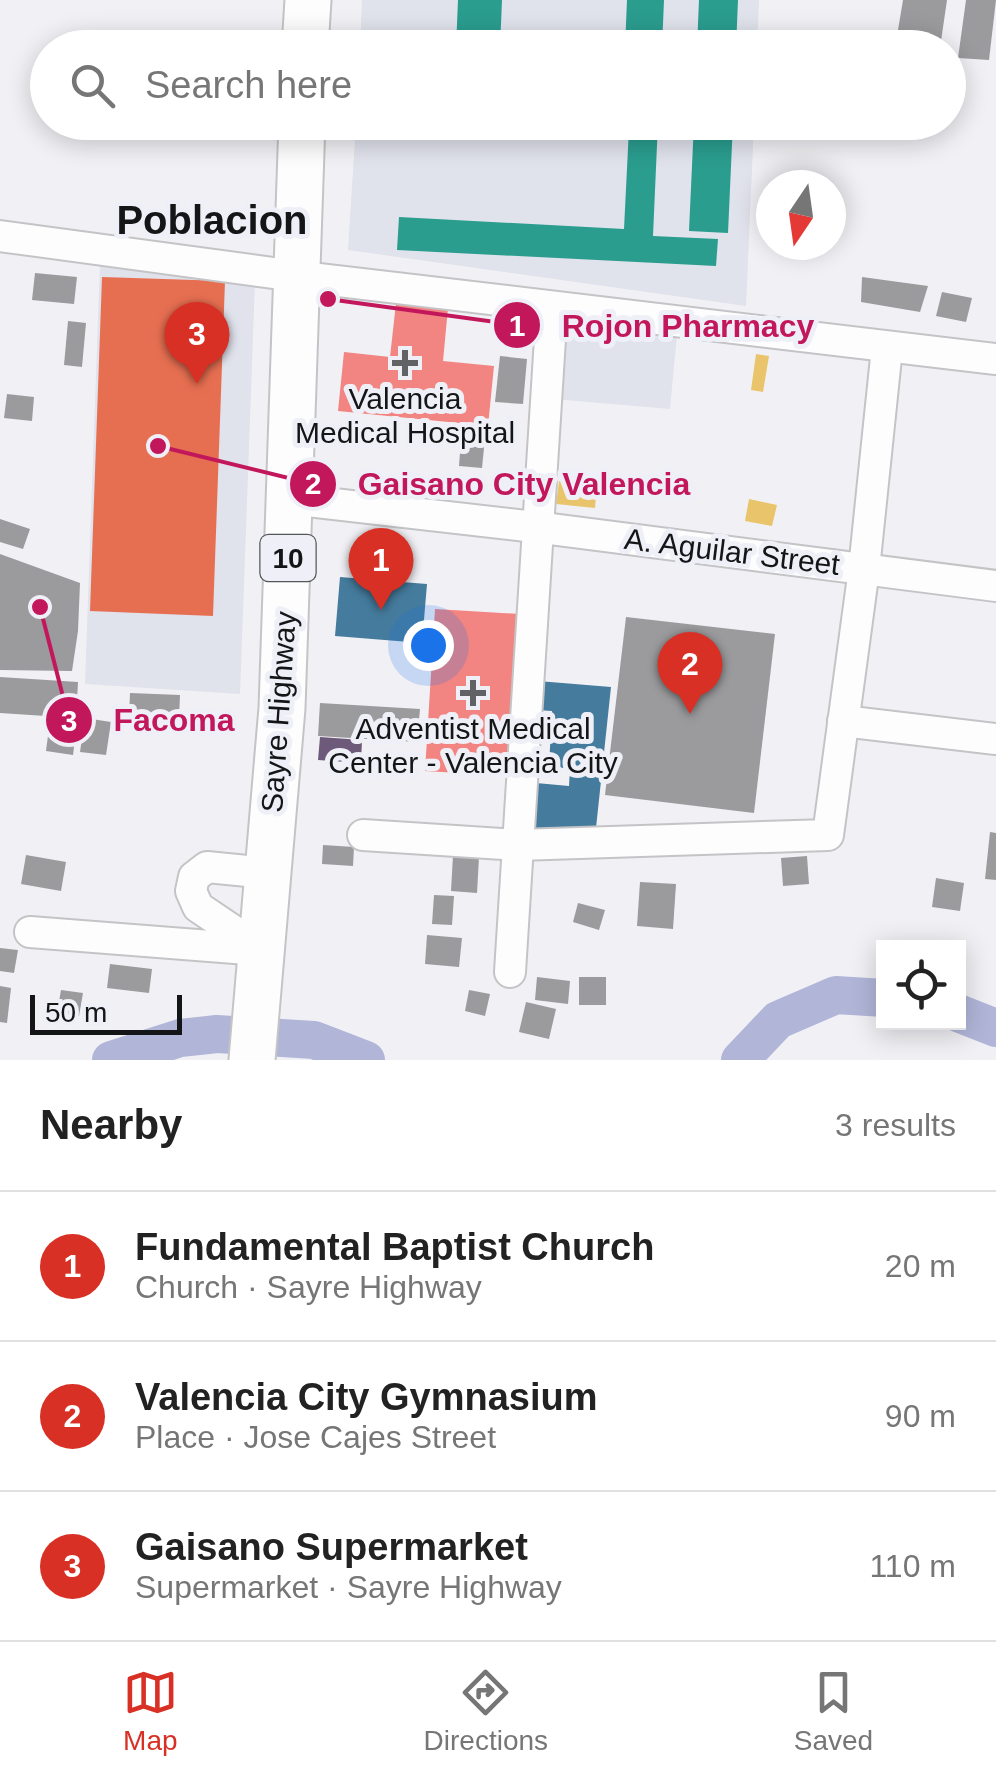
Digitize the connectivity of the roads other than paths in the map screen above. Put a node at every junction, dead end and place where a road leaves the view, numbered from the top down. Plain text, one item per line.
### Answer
1 (308, 0) edge
2 (307, 30) edge
3 (301, 140) edge
4 (0, 236) edge
5 (295, 276) junction
6 (552, 307) junction
7 (887, 348) junction
8 (996, 358) edge
9 (290, 500) junction
10 (536, 527) junction
11 (864, 570) junction
12 (996, 586) edge
13 (843, 721) junction
14 (996, 739) edge
15 (363, 835) dead end
16 (518, 845) junction
17 (268, 874) junction
18 (30, 932) dead end
19 (259, 971) junction
20 (510, 972) dead end
21 (252, 1060) edge

1 - 2 highway
3 - 5 highway, Sayre Highway / 10
4 - 5 street
5 - 6 street
5 - 9 highway, Sayre Highway / 10
6 - 7 street
6 - 10 street
7 - 8 street
7 - 11 street
9 - 10 street, A. Aguilar Street
9 - 17 highway, Sayre Highway / 10
10 - 11 street, A. Aguilar Street
10 - 16 street
11 - 12 street, A. Aguilar Street
11 - 13 street
13 - 14 street
13 - 16 street
15 - 16 street
16 - 20 street
17 - 19 highway, Sayre Highway / 10
17 - 19 street
18 - 19 street
19 - 21 highway, Sayre Highway / 10

